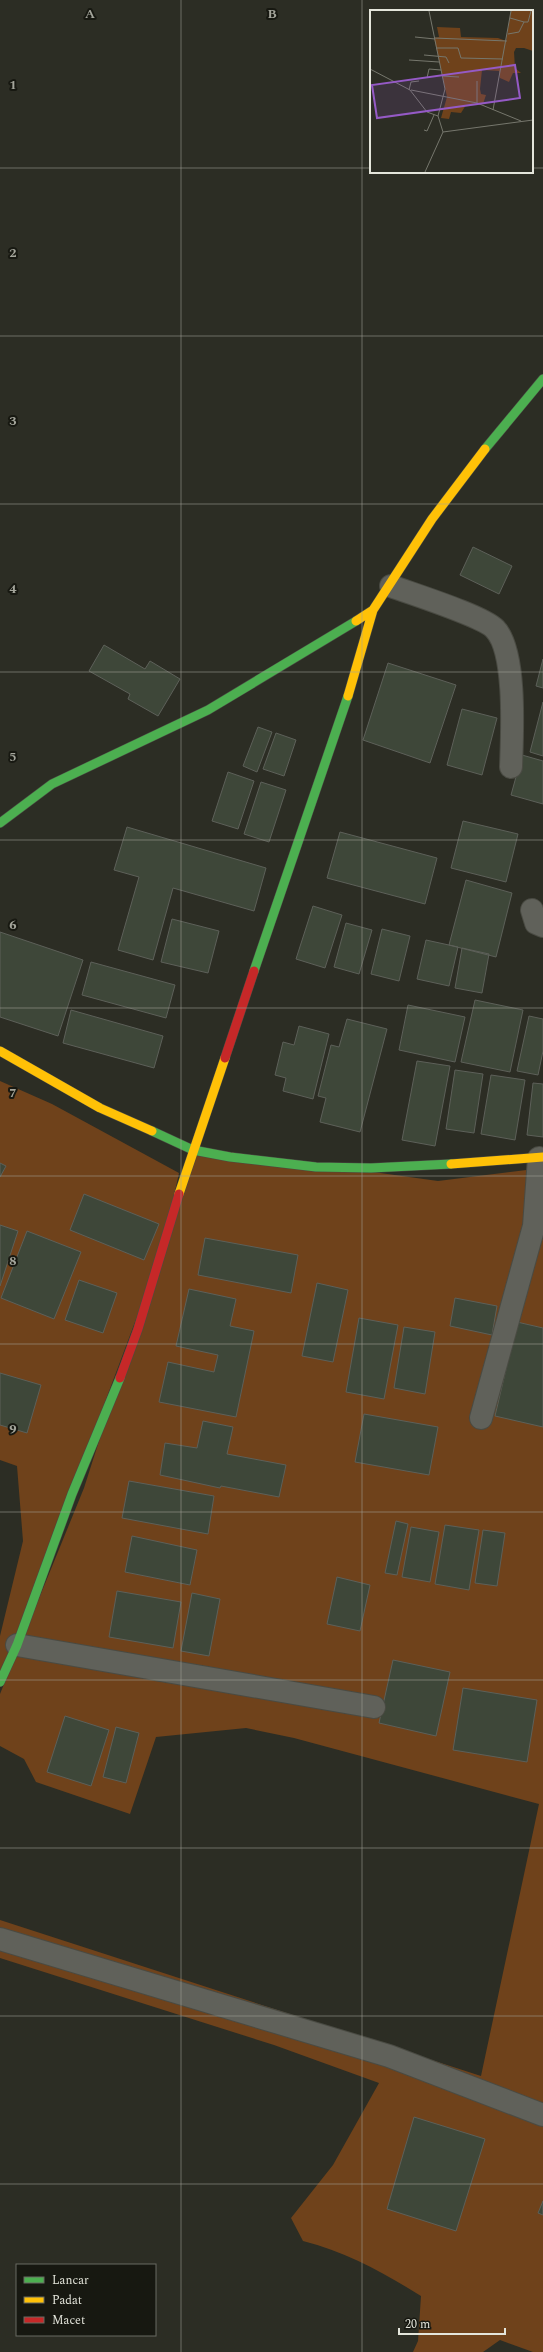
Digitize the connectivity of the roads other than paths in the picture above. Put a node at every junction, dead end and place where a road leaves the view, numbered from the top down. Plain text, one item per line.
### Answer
1 (543, 379) edge
2 (391, 586) junction
3 (373, 610) junction
4 (511, 767) dead end
5 (0, 823) edge
6 (0, 1050) edge
7 (193, 1150) junction
8 (541, 1157) edge
9 (481, 1418) dead end
10 (17, 1645) junction
11 (0, 1682) edge
12 (374, 1707) dead end
13 (0, 1939) edge
14 (543, 2115) edge

1 - 2 street
2 - 3 street
2 - 4 street
3 - 5 street
3 - 7 street
6 - 7 street
7 - 8 street
7 - 10 street
8 - 9 street
10 - 11 street
10 - 12 street
13 - 14 street

